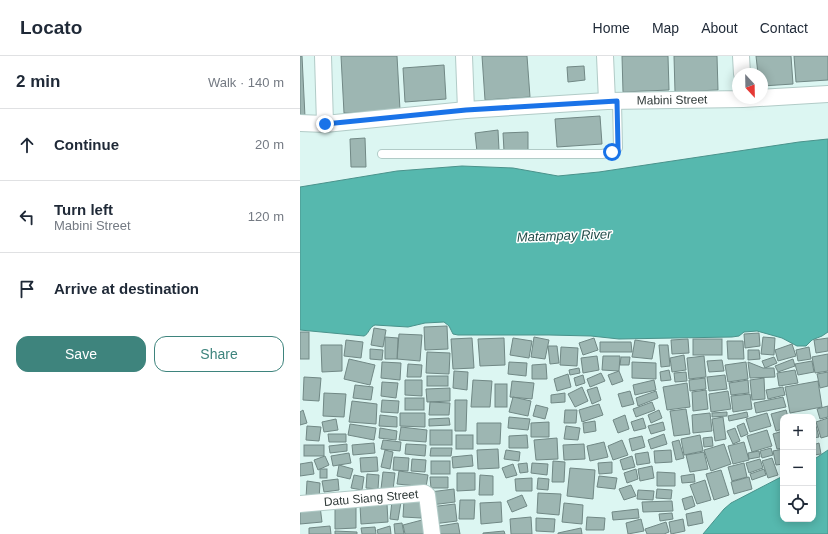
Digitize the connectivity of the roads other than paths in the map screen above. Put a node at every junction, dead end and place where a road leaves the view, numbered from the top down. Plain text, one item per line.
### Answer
1 (322, 56) edge
2 (464, 56) edge
3 (605, 56) edge
4 (741, 56) edge
5 (742, 68) edge
6 (828, 94) edge
7 (768, 98) edge
8 (732, 99) edge
9 (612, 101) junction
10 (466, 110) junction
11 (300, 123) edge
12 (325, 124) junction
13 (382, 154) dead end
14 (300, 504) edge
15 (432, 534) edge

1 - 12 street
2 - 10 street
3 - 9 street
4 - 5 street
6 - 7 street, Mabini Street
8 - 9 street, Mabini Street
9 - 10 street, Mabini Street
9 - 13 lane
10 - 12 street, Mabini Street
11 - 12 street, Mabini Street
14 - 15 street, Datu Siang Street

